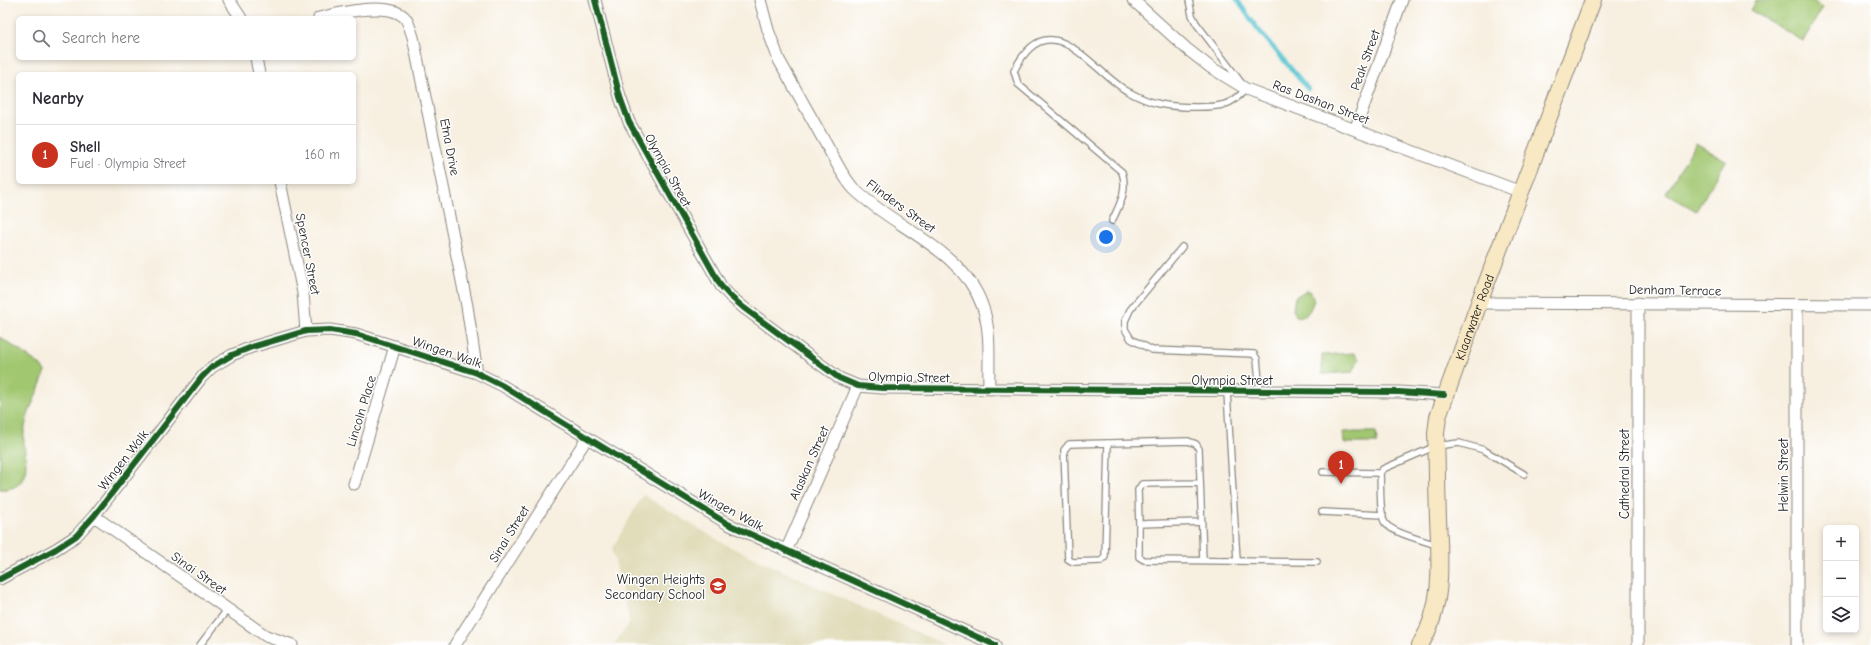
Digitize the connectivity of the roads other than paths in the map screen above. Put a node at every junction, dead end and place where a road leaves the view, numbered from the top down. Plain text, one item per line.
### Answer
1 (229, 0) edge
2 (595, 0) edge
3 (760, 0) edge
4 (1133, 0) edge
5 (1189, 0) edge
6 (1402, 0) edge
7 (1593, 0) edge
8 (240, 16) edge
9 (328, 16) edge
10 (256, 60) edge
11 (259, 72) edge
12 (1246, 89) junction
13 (1355, 130) junction
14 (280, 184) edge
15 (1521, 192) junction
16 (1112, 221) dead end
17 (1182, 248) dead end
18 (1479, 303) junction
19 (1638, 303) junction
20 (1797, 305) junction
21 (1871, 305) edge
22 (306, 331) junction
23 (395, 346) junction
24 (477, 373) junction
25 (858, 386) junction
26 (989, 389) junction
27 (1260, 391) junction
28 (1228, 392) junction
29 (1444, 395) junction
30 (587, 438) junction
31 (1108, 443) junction
32 (1436, 446) junction
33 (1322, 472) dead end
34 (1380, 473) junction
35 (1524, 474) dead end
36 (1199, 483) junction
37 (354, 484) dead end
38 (1322, 512) dead end
39 (1383, 515) junction
40 (94, 516) junction
41 (1201, 522) junction
42 (1139, 524) junction
43 (1439, 546) junction
44 (786, 551) junction
45 (1203, 560) junction
46 (1237, 560) junction
47 (1318, 562) dead end
48 (0, 579) edge
49 (227, 610) junction
50 (200, 645) edge
51 (292, 645) edge
52 (455, 645) edge
53 (995, 645) edge
54 (1420, 645) edge
55 (1638, 645) edge
56 (1797, 645) edge

1 - 8 street
2 - 25 street, Olympia Street
3 - 26 street, Flinders Street
4 - 12 street, Ras Dashan Street
5 - 12 lane
6 - 13 street, Peak Street
7 - 15 street, Klaarwater Road
9 - 24 street, Etna Drive
10 - 11 street
12 - 13 street, Ras Dashan Street
12 - 16 lane
13 - 15 street, Ras Dashan Street
14 - 22 street, Spencer Street
15 - 18 street, Klaarwater Road
17 - 27 lane
18 - 19 street, Denham Terrace
18 - 29 street, Klaarwater Road
19 - 20 street, Denham Terrace
19 - 55 street, Cathedral Street
20 - 21 street, Denham Terrace
20 - 56 street, Helwin Street
22 - 23 street, Wingen Walk
22 - 40 street, Wingen Walk
23 - 24 street, Wingen Walk
23 - 37 street, Lincoln Place
24 - 30 street, Wingen Walk
25 - 26 street, Olympia Street
25 - 44 street, Alaskan Street
26 - 28 street, Olympia Street
27 - 28 street, Olympia Street
27 - 29 street, Olympia Street
28 - 46 lane
29 - 32 street, Klaarwater Road
30 - 44 street, Wingen Walk
30 - 52 street, Sinai Street
31 - 31 lane
31 - 36 lane
32 - 34 lane
32 - 35 lane
32 - 43 street, Klaarwater Road
33 - 34 lane
34 - 39 lane
36 - 41 lane
36 - 42 lane
38 - 39 lane
39 - 43 lane
40 - 48 street, Wingen Walk
40 - 49 street, Sinai Street
41 - 42 lane
41 - 45 lane
42 - 45 lane
43 - 54 street, Klaarwater Road
44 - 53 street, Wingen Walk
45 - 46 lane
46 - 47 lane
49 - 50 lane
49 - 51 street, Sinai Street

